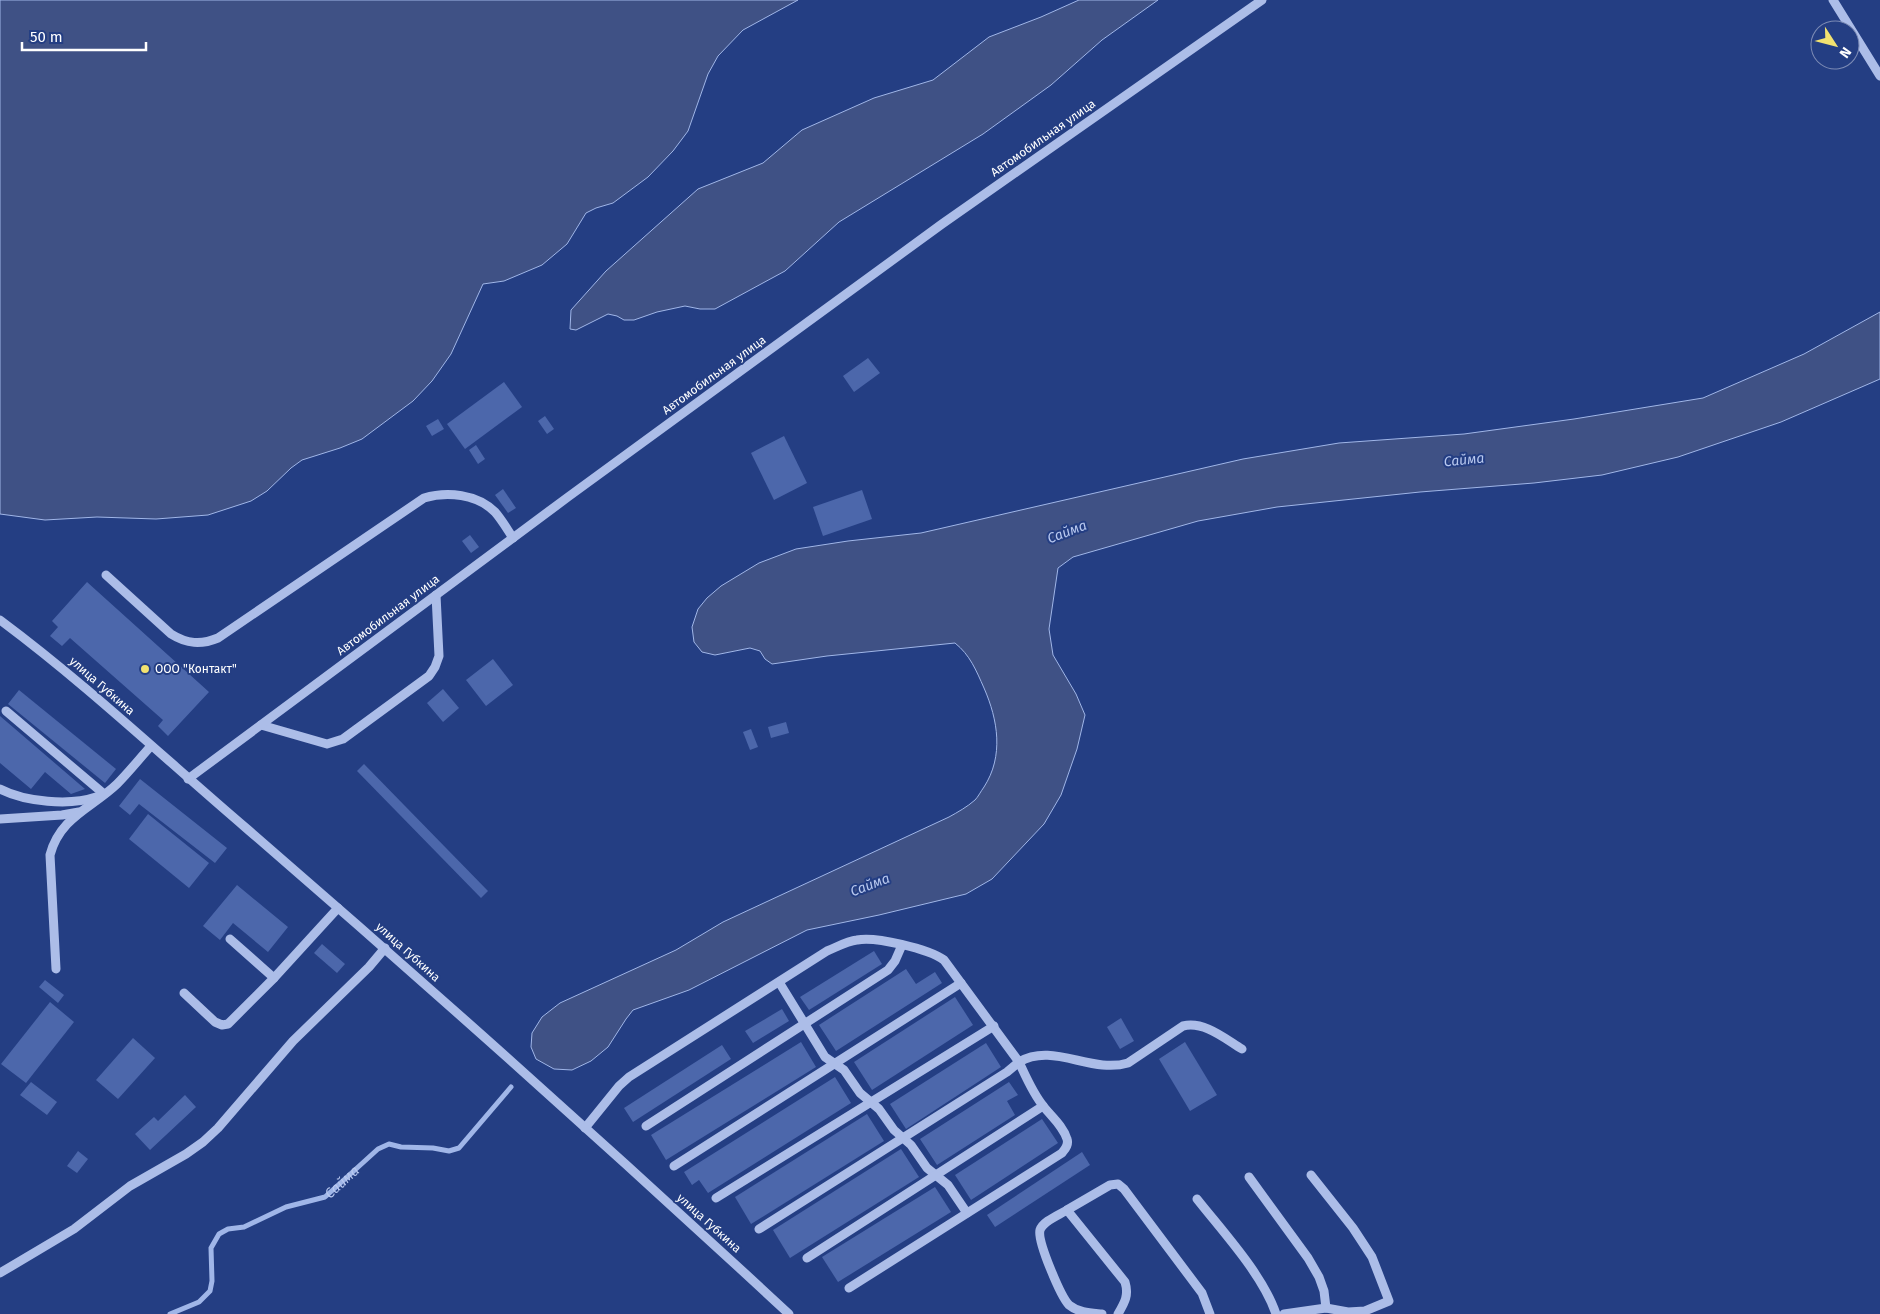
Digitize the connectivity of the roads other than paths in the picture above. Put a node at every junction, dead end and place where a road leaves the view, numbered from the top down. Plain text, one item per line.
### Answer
1 (1262, 0) edge
2 (1833, 0) edge
3 (1880, 76) edge
4 (513, 538) junction
5 (106, 575) dead end
6 (436, 595) junction
7 (0, 620) edge
8 (6, 711) dead end
9 (261, 725) junction
10 (151, 746) junction
11 (188, 779) junction
12 (0, 789) edge
13 (104, 794) junction
14 (79, 812) junction
15 (0, 820) edge
16 (338, 908) junction
17 (230, 939) dead end
18 (902, 946) junction
19 (385, 948) junction
20 (56, 969) dead end
21 (274, 978) junction
22 (779, 982) junction
23 (961, 982) junction
24 (184, 993) dead end
25 (804, 1024) junction
26 (994, 1026) junction
27 (1242, 1049) dead end
28 (1019, 1062) junction
29 (834, 1064) junction
30 (870, 1102) junction
31 (1043, 1106) junction
32 (646, 1126) dead end
33 (585, 1128) junction
34 (903, 1138) junction
35 (674, 1166) dead end
36 (936, 1175) junction
37 (1311, 1175) dead end
38 (1249, 1177) dead end
39 (716, 1198) dead end
40 (1197, 1199) dead end
41 (1067, 1210) junction
42 (967, 1213) junction
43 (760, 1229) dead end
44 (807, 1258) dead end
45 (0, 1273) edge
46 (849, 1288) dead end
47 (1326, 1308) junction
48 (789, 1314) edge
49 (1102, 1314) edge
50 (1118, 1314) edge
51 (1210, 1314) edge
52 (1276, 1314) edge
53 (1284, 1314) edge

1 - 4 street, Автомобильная улица
2 - 3 street
4 - 5 street
4 - 6 street, Автомобильная улица
6 - 9 street, Автомобильная улица
6 - 9 street
7 - 10 street, улица Губкина
8 - 13 street
9 - 11 street, Автомобильная улица
10 - 11 street, улица Губкина
10 - 13 street
11 - 16 street, улица Губкина
12 - 13 street
13 - 14 street
14 - 15 street
14 - 20 street
16 - 19 street, улица Губкина
16 - 21 street
17 - 21 street
18 - 22 street
18 - 23 street
18 - 25 street
19 - 33 street, улица Губкина
19 - 45 street
21 - 24 street
22 - 25 street
22 - 33 street
23 - 26 street
23 - 29 street
25 - 29 street
25 - 32 street
26 - 28 street
26 - 30 street
27 - 28 street
28 - 31 street
28 - 34 street
29 - 30 street
29 - 35 street
30 - 34 street
30 - 39 street
31 - 36 street
31 - 42 street
33 - 48 street, улица Губкина
34 - 36 street
34 - 43 street
36 - 42 street
36 - 44 street
37 - 47 street
38 - 47 street
40 - 52 street
41 - 49 street
41 - 50 street
41 - 51 street
42 - 46 street
47 - 53 street

